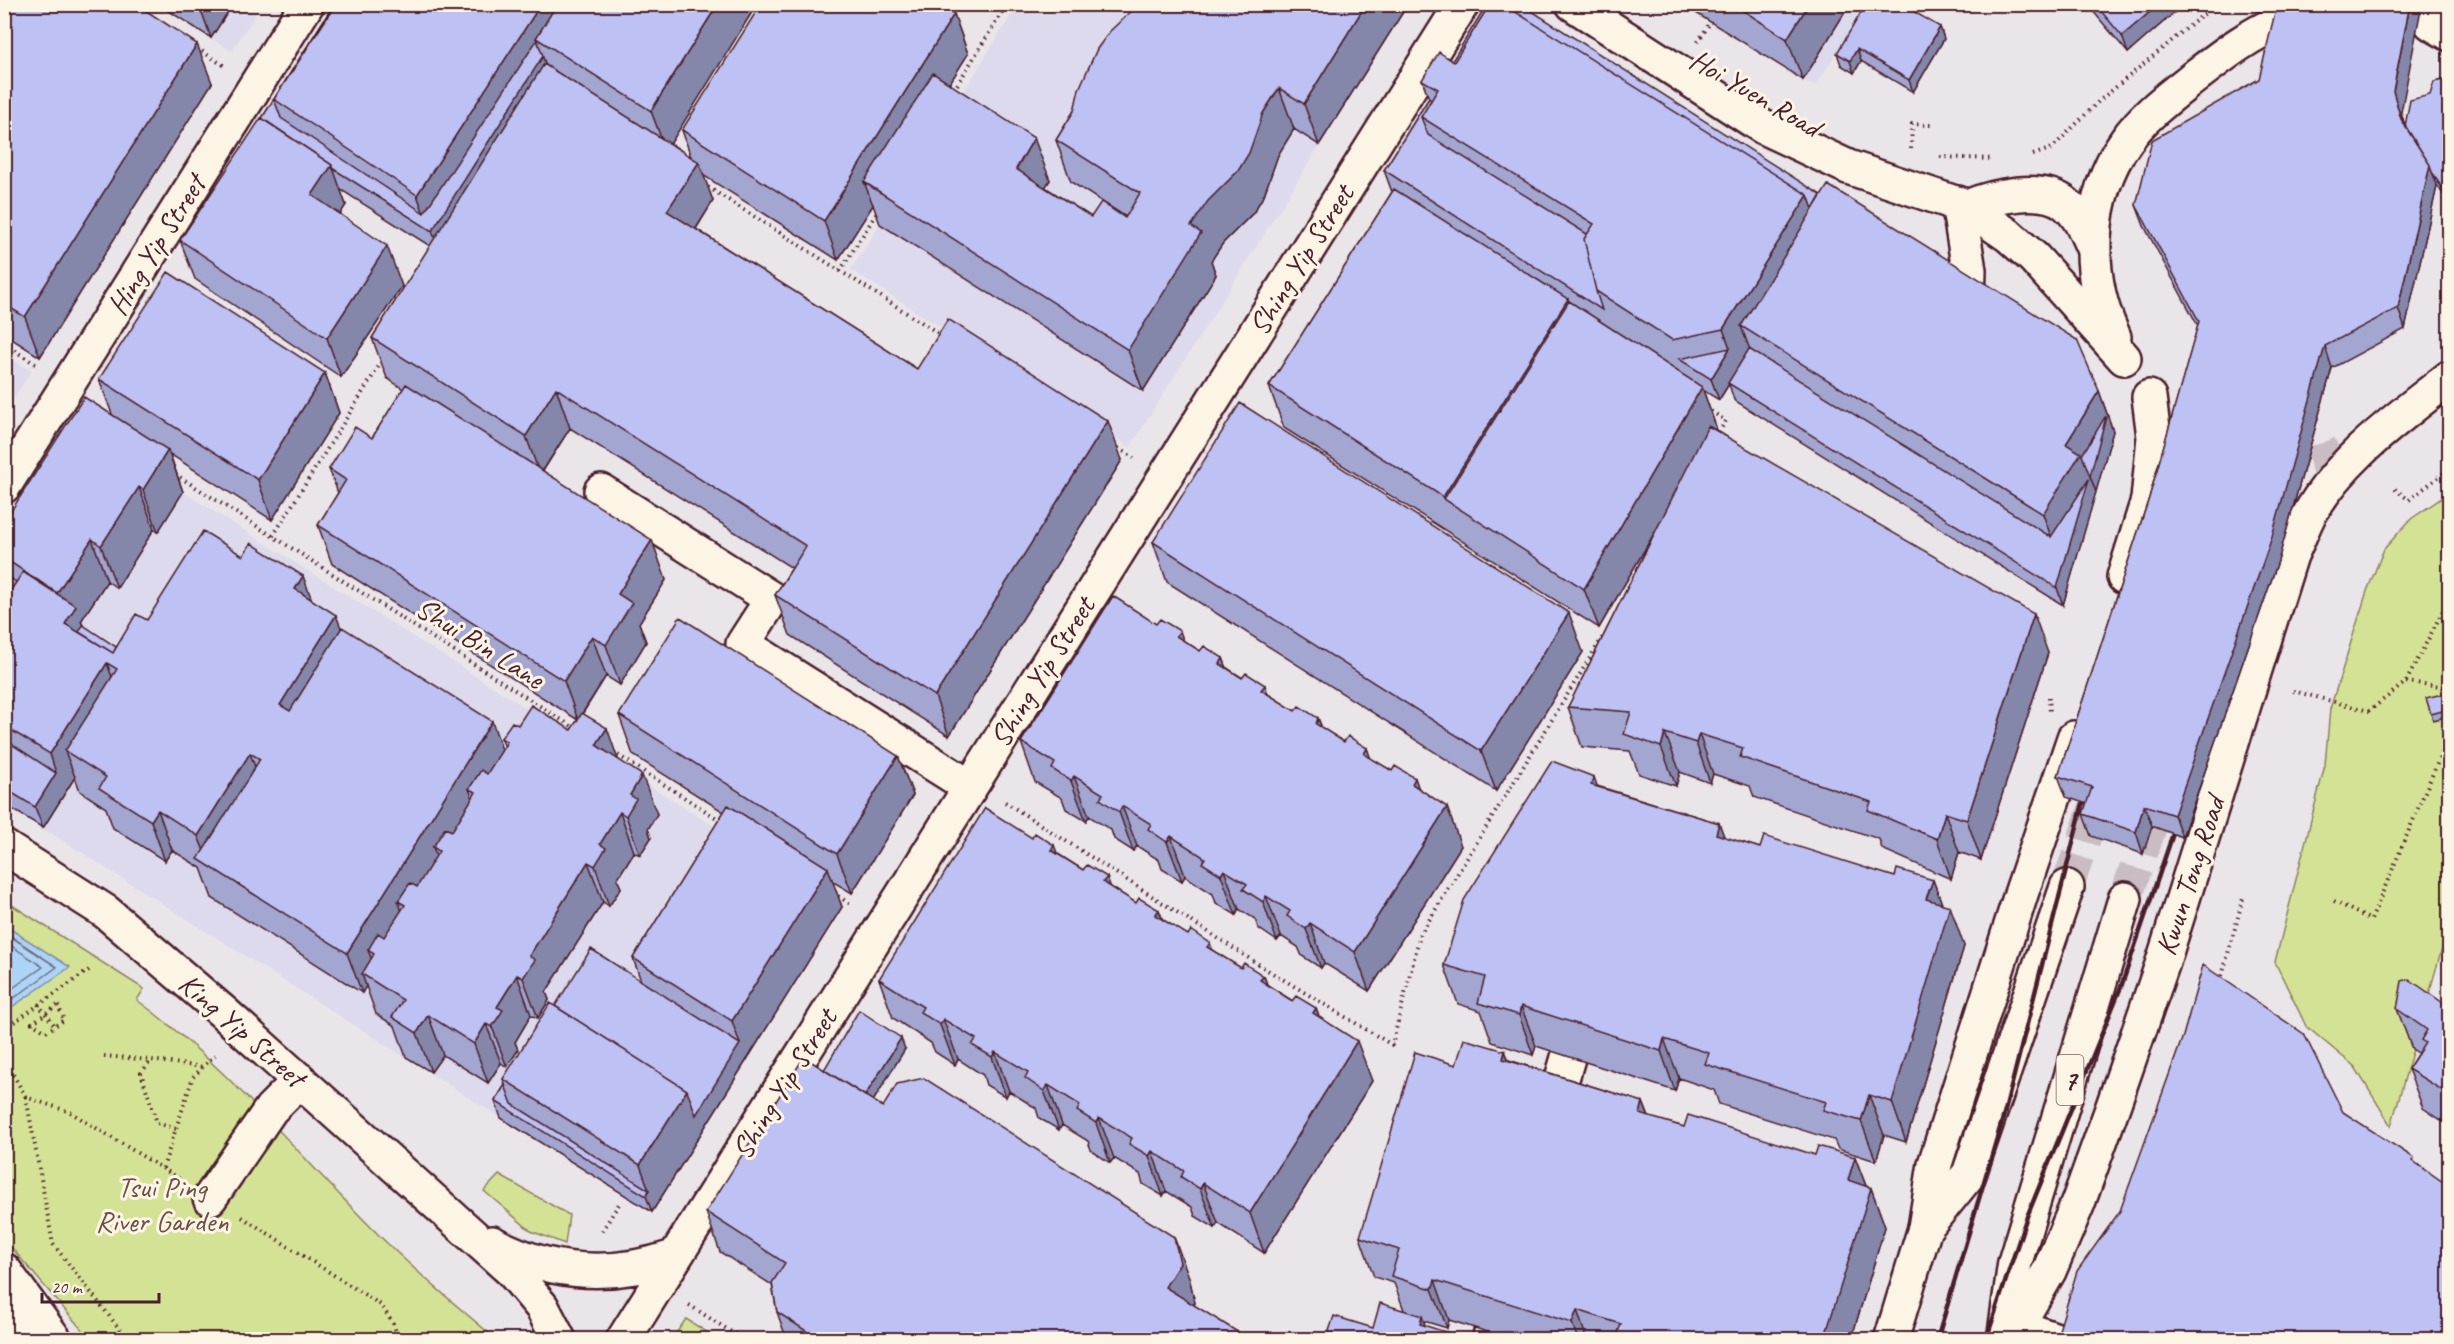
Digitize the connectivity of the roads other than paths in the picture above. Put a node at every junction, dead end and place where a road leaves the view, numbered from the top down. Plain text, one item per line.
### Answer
1 (307, 4) edge
2 (1462, 4) edge
3 (1574, 4) edge
4 (2273, 13) edge
5 (1963, 205) junction
6 (2093, 248) junction
7 (1968, 303) edge
8 (2124, 358) junction
9 (2450, 377) edge
10 (2149, 397) junction
11 (2388, 426) junction
12 (2182, 438) edge
13 (2355, 447) tunnel mouth
14 (4, 486) edge
15 (601, 491) dead end
16 (2114, 611) edge
17 (2083, 710) edge
18 (985, 792) junction
19 (4, 847) edge
20 (2067, 887) tunnel mouth
21 (2125, 899) tunnel mouth
22 (1589, 984) edge
23 (300, 1080) junction
24 (1544, 1144) edge
25 (210, 1198) road end
26 (1925, 1228) junction
27 (467, 1229) junction
28 (674, 1257) junction
29 (1511, 1259) edge
30 (4, 1270) edge
31 (4, 1308) edge
32 (2010, 1335) edge
33 (30, 1340) edge
34 (55, 1340) edge
35 (559, 1340) edge
36 (622, 1340) edge
37 (1489, 1340) edge
38 (1891, 1340) edge
39 (2057, 1340) edge

1 - 14 main road, Hing Yip Street
2 - 18 main road, Shing Yip Street
3 - 5 main road, Hoi Yuen Road
4 - 6 main road
5 - 6 main road
5 - 7 main road
5 - 8 main road, Hoi Yuen Road
6 - 8 main road
8 - 10 main road
9 - 11 main road, Kwun Tong Road
10 - 12 main road
10 - 16 main road
11 - 13 main road, Kwun Tong Road
11 - 32 main road, Kwun Tong Road
15 - 18 main road
17 - 26 main road
18 - 28 main road, Shing Yip Street
19 - 23 main road, King Yip Street
20 - 26 main road, 7
21 - 32 main road, Kwun Tong Road / 7
22 - 24 main road
23 - 25 main road
23 - 27 main road, King Yip Street
26 - 38 main road, 7
27 - 28 main road, King Yip Street
27 - 35 main road, King Yip Street
28 - 36 main road, Shing Yip Street
29 - 37 main road
30 - 34 main road
31 - 33 main road
32 - 39 main road

